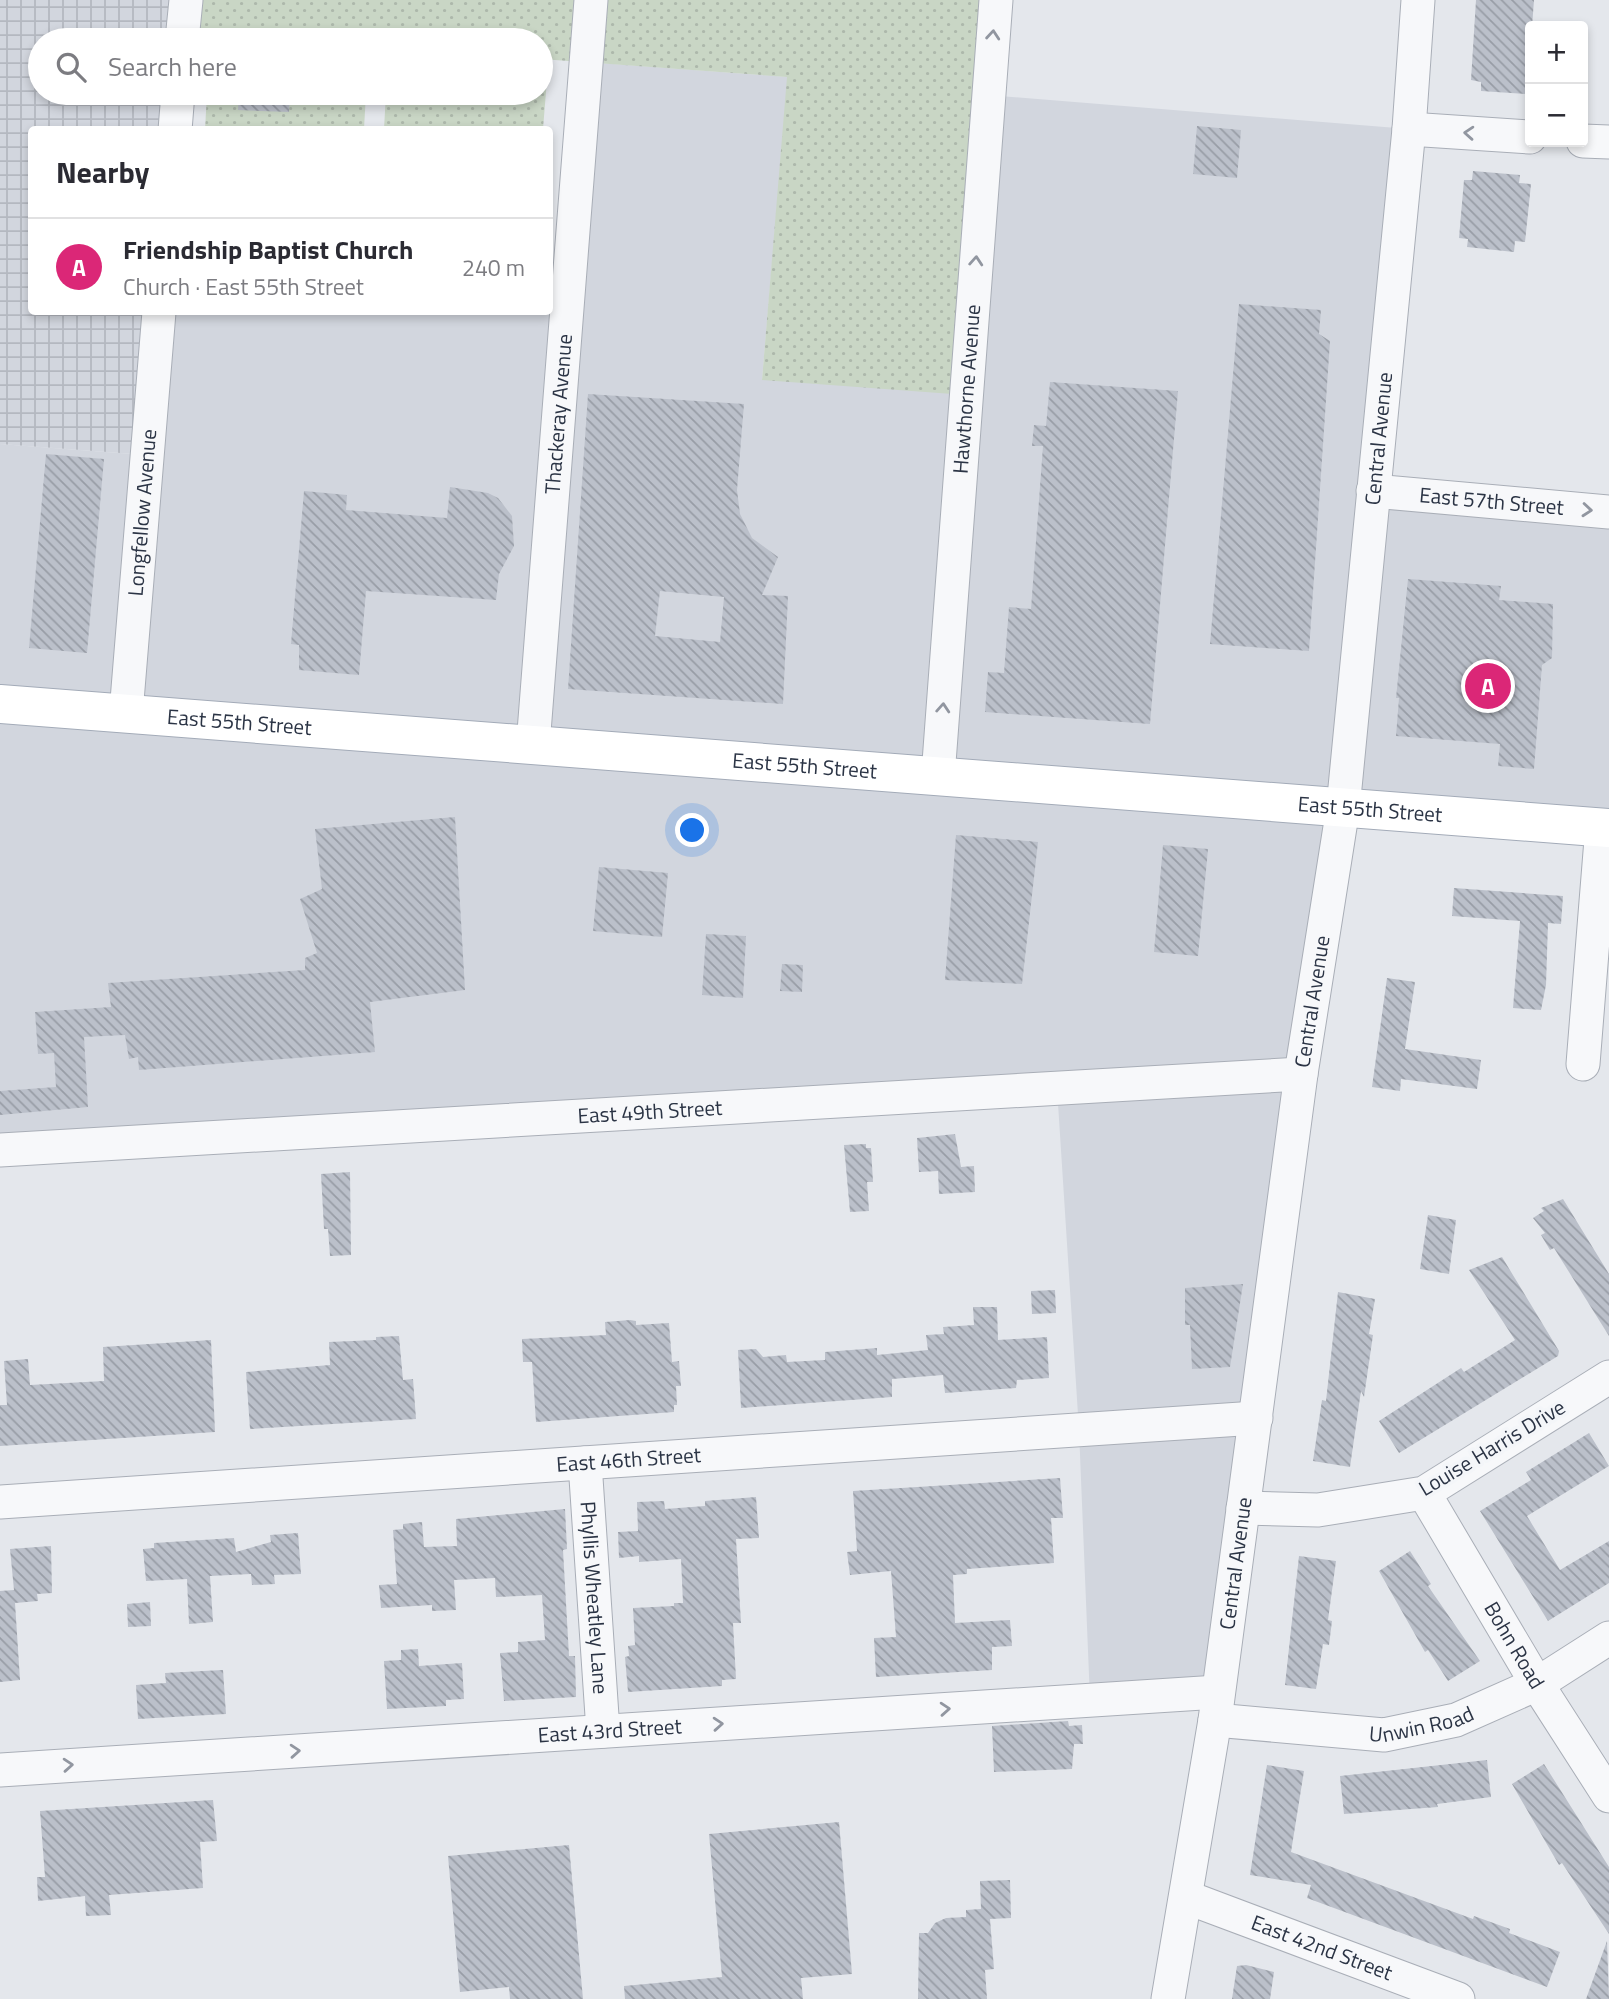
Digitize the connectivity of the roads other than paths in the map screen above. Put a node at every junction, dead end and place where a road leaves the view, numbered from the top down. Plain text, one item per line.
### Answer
1 (186, 0) edge
2 (591, 0) edge
3 (996, 0) edge
4 (1418, 0) edge
5 (184, 28) edge
6 (177, 105) edge
7 (175, 126) edge
8 (1409, 129) junction
9 (1525, 137) edge
10 (1588, 141) edge
11 (1609, 142) edge
12 (159, 315) edge
13 (1373, 491) junction
14 (1609, 512) edge
15 (0, 704) edge
16 (126, 713) junction
17 (533, 745) junction
18 (938, 776) junction
19 (1343, 808) junction
20 (1606, 827) edge
21 (1583, 1064) dead end
22 (1301, 1074) junction
23 (0, 1150) edge
24 (1609, 1377) edge
25 (1256, 1418) junction
26 (585, 1463) junction
27 (1424, 1493) junction
28 (0, 1502) edge
29 (1243, 1508) junction
30 (1609, 1638) edge
31 (1537, 1684) junction
32 (1217, 1706) junction
33 (603, 1731) junction
34 (0, 1770) edge
35 (1609, 1796) edge
36 (1186, 1897) junction
37 (1168, 1999) edge
38 (1458, 1999) edge

1 - 5 street
2 - 17 street, Thackeray Avenue
18 -> 3 street, Hawthorne Avenue
4 - 8 street, Central Avenue
6 - 7 street
9 -> 8 street
8 - 13 street, Central Avenue
10 - 11 street
12 - 16 street, Longfellow Avenue
13 -> 14 street, East 57th Street
13 - 19 street, Central Avenue
15 - 16 main road, East 55th Street
16 - 17 main road, East 55th Street
17 - 18 main road, East 55th Street
18 - 19 main road, East 55th Street
19 - 20 main road, East 55th Street
19 - 22 street, Central Avenue
20 - 21 street
22 - 23 street, East 49th Street
22 - 25 street, Central Avenue
24 - 27 street, Louise Harris Drive
25 - 26 street, East 46th Street
25 - 29 street, Central Avenue
26 - 28 street, East 46th Street
26 - 33 street, Phyllis Wheatley Lane
27 - 29 street, Louise Harris Drive
27 - 31 street, Bohn Road
29 - 32 street, Central Avenue
30 - 31 street, Unwin Road
31 - 32 street, Unwin Road
31 - 35 street, Bohn Road
33 -> 32 street, East 43rd Street
32 - 36 street, Central Avenue
34 -> 33 street, East 43rd Street
36 - 37 street, Central Avenue
36 - 38 street, East 42nd Street

